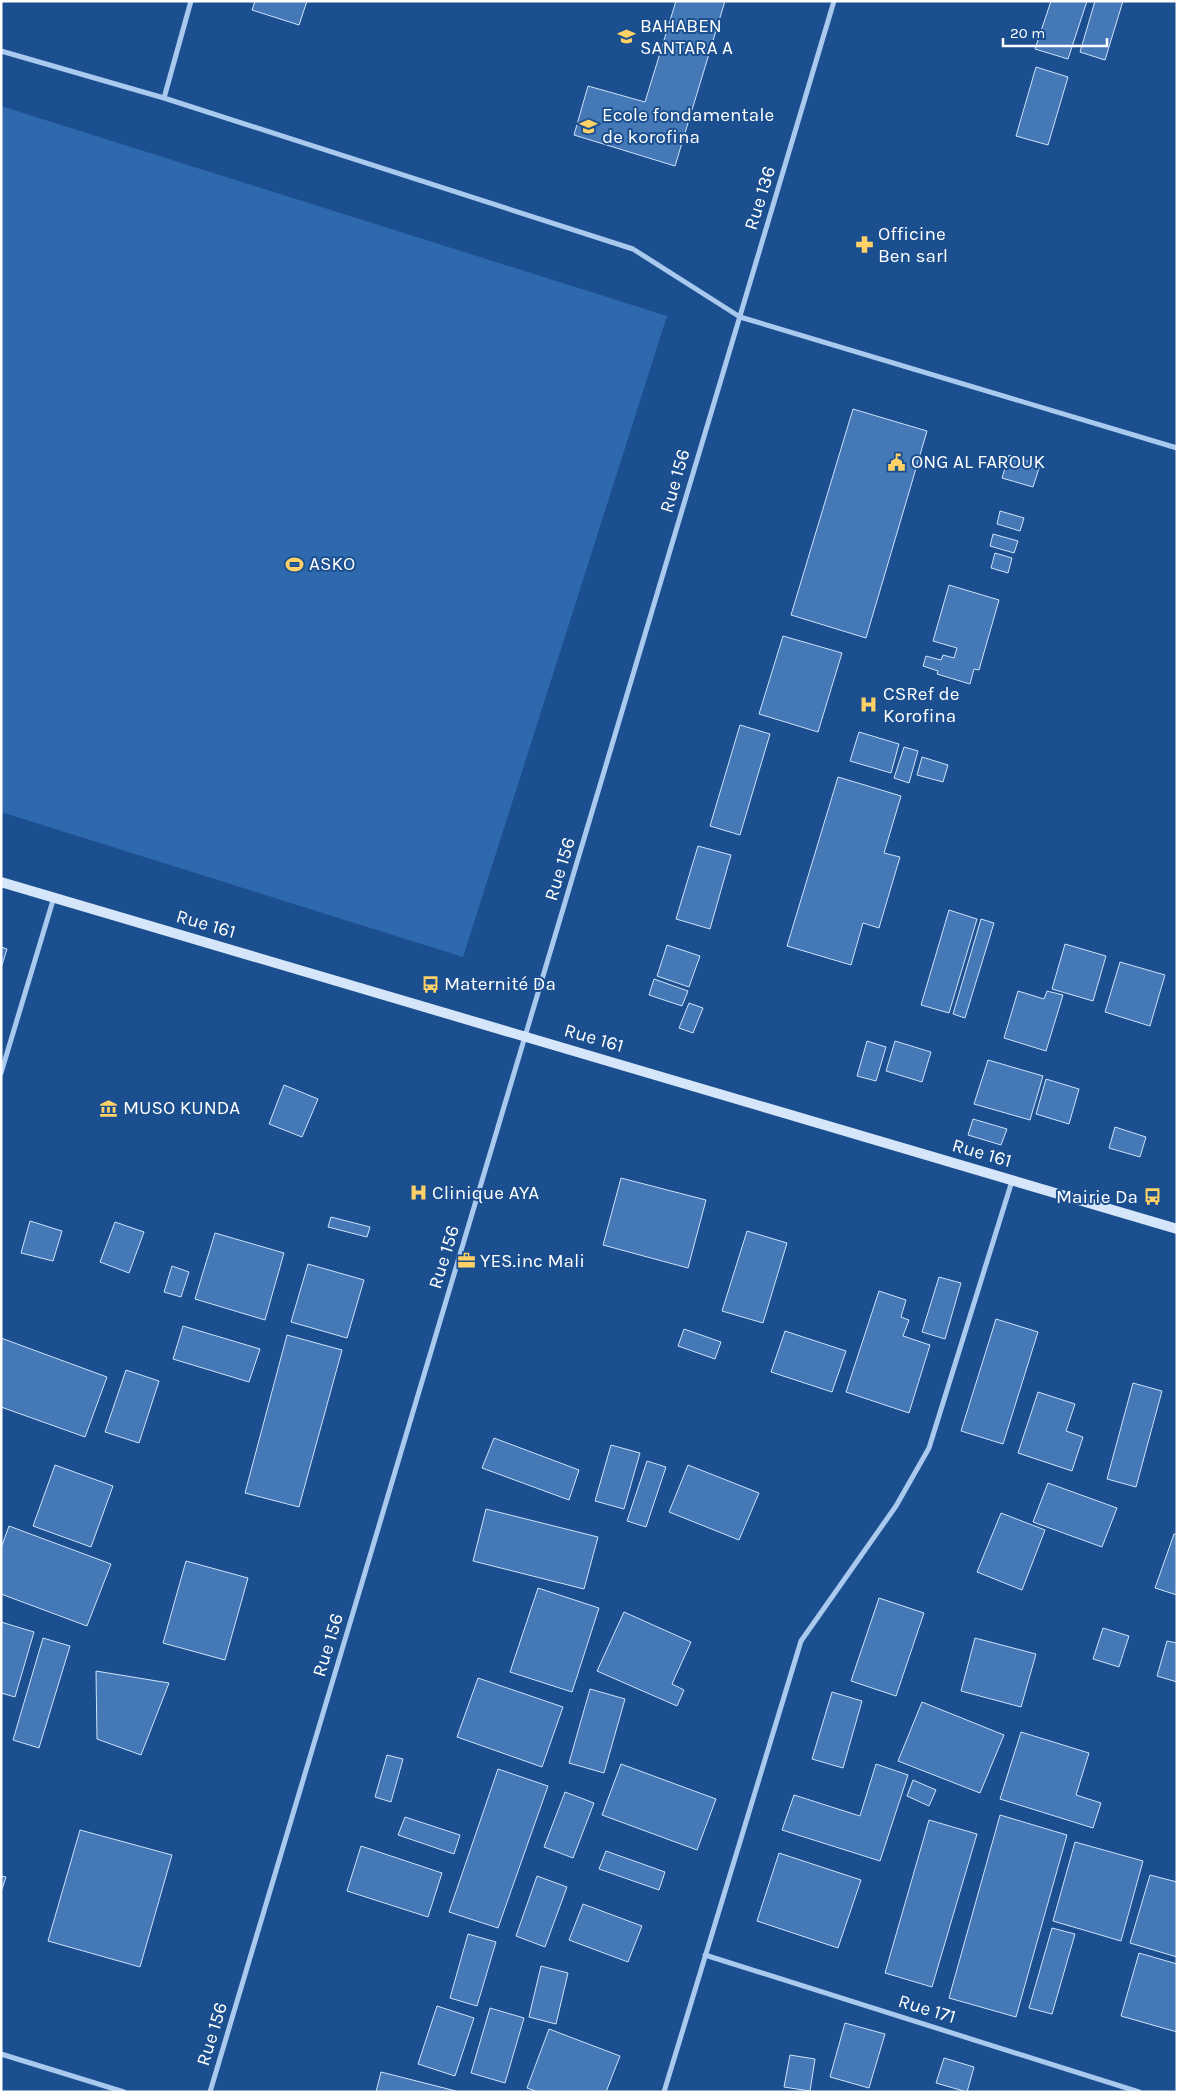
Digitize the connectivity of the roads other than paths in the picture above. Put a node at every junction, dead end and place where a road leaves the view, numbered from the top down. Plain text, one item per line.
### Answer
1 (191, 1) edge
2 (834, 1) edge
3 (1, 51) edge
4 (164, 98) junction
5 (740, 316) junction
6 (1177, 448) edge
7 (1, 882) edge
8 (54, 897) junction
9 (526, 1036) junction
10 (1, 1073) edge
11 (1012, 1180) junction
12 (1177, 1229) edge
13 (705, 1955) junction
14 (1, 2054) edge
15 (124, 2092) edge
16 (210, 2092) edge
17 (664, 2092) edge
18 (1139, 2092) edge

1 - 4 street
2 - 5 street, Rue 136
3 - 4 street
4 - 5 street
5 - 6 street
5 - 9 street, Rue 156
7 - 8 street, Rue 161
8 - 9 street, Rue 161
8 - 10 street
9 - 11 street, Rue 161
9 - 16 street, Rue 156
11 - 12 street, Rue 161
11 - 13 street
13 - 17 street
13 - 18 street, Rue 171
14 - 15 street

